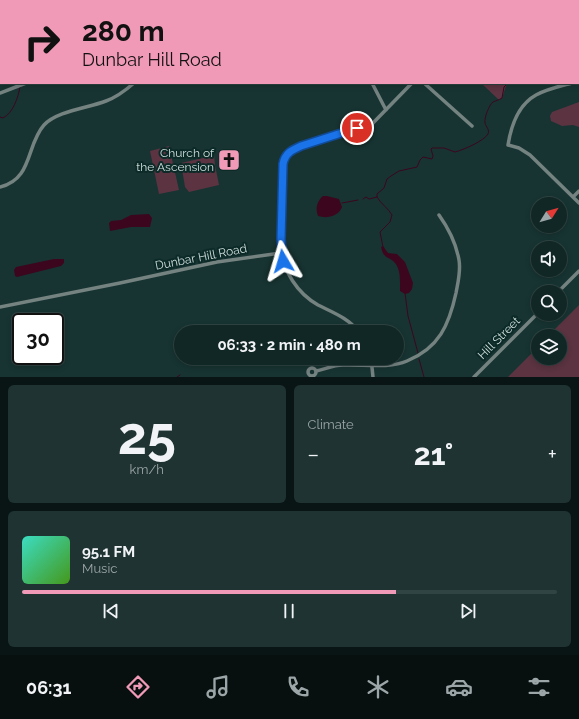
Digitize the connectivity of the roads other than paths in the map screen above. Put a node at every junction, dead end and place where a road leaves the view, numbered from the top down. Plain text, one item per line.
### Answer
1 (23, 84) edge
2 (132, 84) edge
3 (373, 84) edge
4 (411, 84) edge
5 (425, 84) edge
6 (569, 84) edge
7 (0, 93) edge
8 (386, 110) junction
9 (472, 126) dead end
10 (0, 187) edge
11 (579, 191) edge
12 (573, 197) junction
13 (579, 203) edge
14 (439, 215) dead end
15 (281, 253) junction
16 (579, 271) edge
17 (565, 285) edge
18 (0, 307) edge
19 (531, 320) edge
20 (353, 325) edge
21 (404, 362) edge
22 (340, 365) edge
23 (372, 365) edge
24 (316, 371) dead end
25 (373, 377) edge
26 (474, 377) edge

1 - 7 street
2 - 10 street
3 - 8 street
4 - 8 street
5 - 9 street
6 - 12 street
8 - 15 street
11 - 12 street
12 - 13 street
14 - 21 street
15 - 18 street, Dunbar Hill Road
15 - 20 street
16 - 17 street
19 - 26 street, Hill Street
22 - 24 street
23 - 25 street

